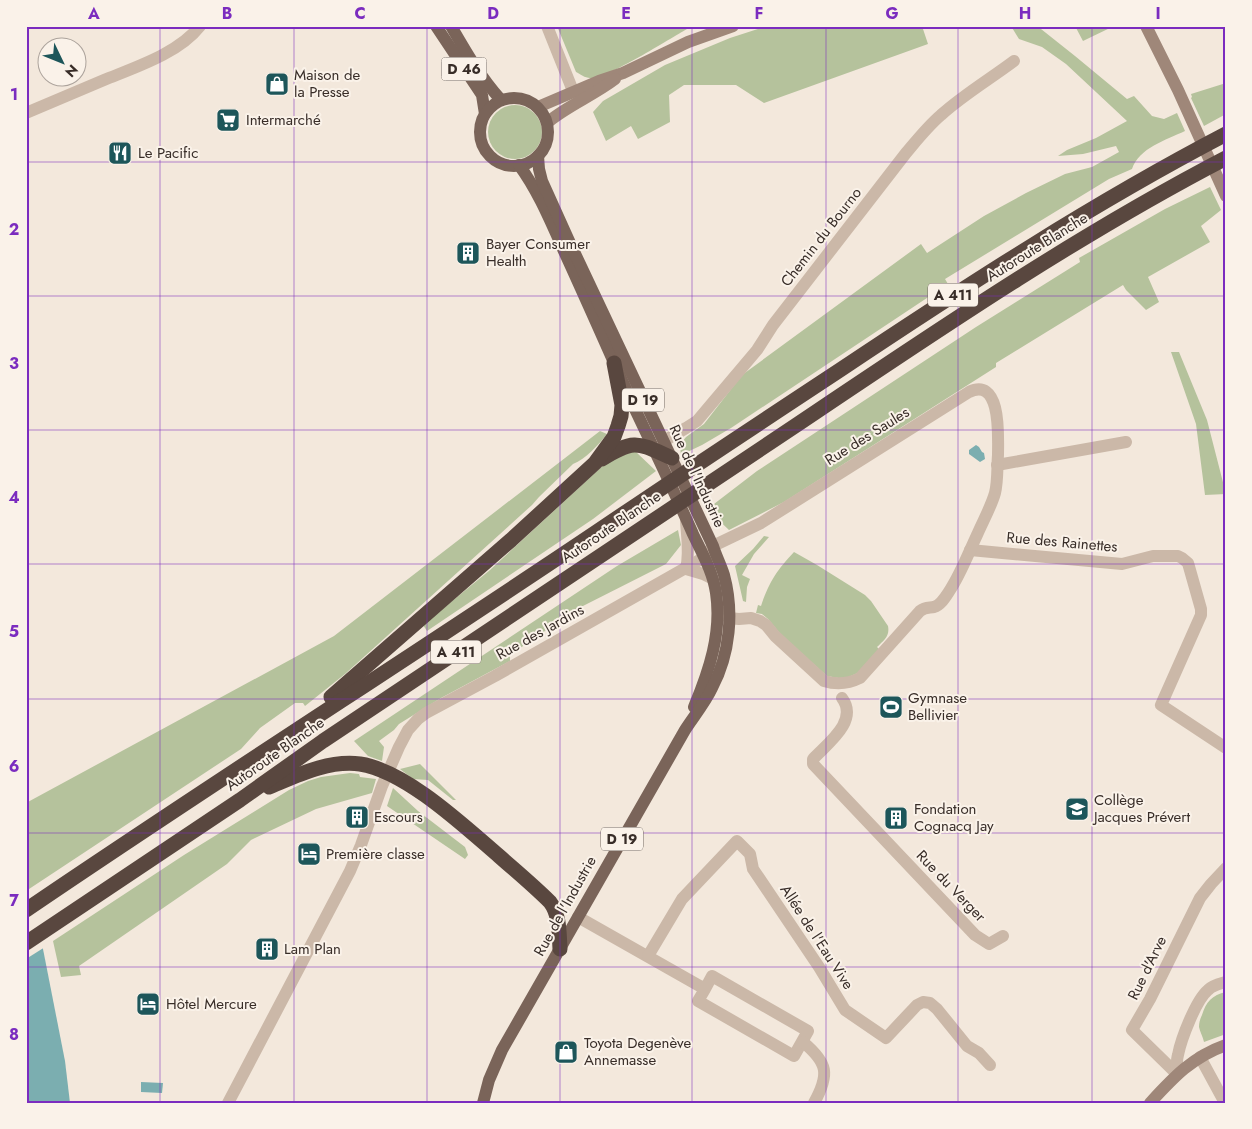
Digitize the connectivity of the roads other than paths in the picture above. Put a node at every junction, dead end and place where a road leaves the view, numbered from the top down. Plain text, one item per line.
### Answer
1 (200, 26) edge
2 (436, 26) edge
3 (451, 26) edge
4 (547, 26) edge
5 (733, 26) edge
6 (1146, 26) edge
7 (1014, 61) dead end
8 (623, 73) junction
9 (573, 91) junction
10 (501, 100) junction
11 (538, 107) junction
12 (26, 113) edge
13 (485, 114) junction
14 (548, 122) junction
15 (1226, 134) edge
16 (538, 156) junction
17 (1226, 158) edge
18 (519, 165) junction
19 (1226, 196) edge
20 (614, 363) junction
21 (1126, 442) dead end
22 (659, 445) junction
23 (672, 458) joint
24 (595, 463) junction
25 (997, 465) junction
26 (679, 511) junction
27 (970, 550) junction
28 (710, 552) junction
29 (686, 569) junction
30 (713, 579) junction
31 (717, 610) junction
32 (734, 619) junction
33 (860, 678) junction
34 (824, 681) junction
35 (842, 698) junction
36 (684, 730) junction
37 (268, 748) junction
38 (1226, 748) edge
39 (240, 800) junction
40 (1226, 868) edge
41 (26, 910) edge
42 (578, 917) junction
43 (1004, 936) dead end
44 (26, 944) edge
45 (560, 949) junction
46 (648, 956) junction
47 (1226, 982) edge
48 (705, 989) junction
49 (803, 1042) junction
50 (1226, 1045) edge
51 (1200, 1057) junction
52 (990, 1065) dead end
53 (1177, 1074) junction
54 (228, 1103) edge
55 (483, 1103) edge
56 (814, 1103) edge
57 (1150, 1103) edge
58 (1225, 1103) edge

1 - 12 street
2 - 13 main road, D 46
3 - 10 main road, D 46
4 - 9 street
5 - 8 street
6 - 19 street
7 - 22 street, Chemin du Bourno
8 - 9 street
8 - 14 street
9 - 11 street
10 - 11 main road
10 - 13 main road
11 - 14 main road
13 - 18 main road
14 - 16 main road
15 - 37 highway, Autoroute Blanche / A 411
16 - 18 main road
16 - 22 main road, Rue de l'Industrie / D 19
17 - 26 highway, Autoroute Blanche / A 411
18 - 20 main road, Rue de l'Industrie / D 19
20 - 22 main road, Rue de l'Industrie / D 19
20 - 24 highway
21 - 25 street
22 - 23 highway
22 - 24 highway
22 - 26 main road, Rue de l'Industrie / D 19
23 - 28 main road, Rue de l'Industrie / D 19
24 - 37 highway
25 - 27 street, Rue des Saules
25 - 28 street, Rue des Saules
26 - 28 main road, Rue de l'Industrie / D 19
26 - 29 street
26 - 39 highway, Autoroute Blanche / A 411
27 - 33 street, Rue des Saules
27 - 38 street, Rue des Rainettes
28 - 29 street, Rue des Jardins
28 - 30 main road, Rue de l'Industrie / D 19
28 - 32 main road, Rue de l'Industrie / D 19
29 - 30 street
29 - 54 street, Rue des Jardins
30 - 31 main road, Rue de l'Industrie / D 19
31 - 32 street
31 - 36 main road, Rue de l'Industrie / D 19
32 - 34 street
32 - 36 main road, Rue de l'Industrie / D 19
33 - 34 street
33 - 35 street
34 - 35 street
35 - 43 street, Rue du Verger
36 - 42 main road, Rue de l'Industrie / D 19
37 - 41 highway, Autoroute Blanche / A 411
39 - 44 highway, Autoroute Blanche / A 411
39 - 45 highway
40 - 53 street, Rue d'Arve
42 - 45 main road, Rue de l'Industrie / D 19
42 - 46 street
45 - 55 main road, Rue de l'Industrie / D 19
46 - 48 street
46 - 52 street, Allée de l'Eau Vive
47 - 53 street
48 - 49 street
48 - 49 street
49 - 56 street
50 - 51 street
51 - 53 street
51 - 58 street
53 - 57 street

